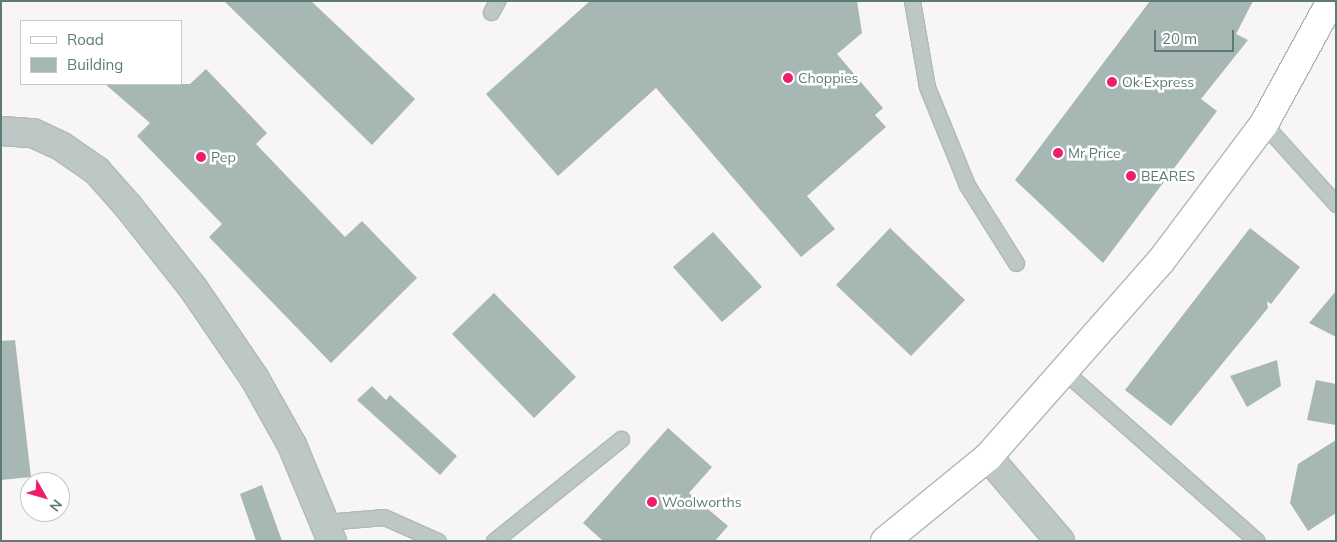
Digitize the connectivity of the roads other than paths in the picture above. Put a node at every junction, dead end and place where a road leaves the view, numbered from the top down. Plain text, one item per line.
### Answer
1 (912, 1) edge
2 (1331, 1) edge
3 (1264, 124) junction
4 (1, 131) edge
5 (1336, 204) edge
6 (1016, 263) dead end
7 (1064, 371) junction
8 (621, 439) dead end
9 (988, 457) junction
10 (329, 531) edge
11 (438, 541) edge
12 (494, 541) edge
13 (885, 541) edge
14 (1060, 541) edge
15 (1257, 541) edge

1 - 6 lane
2 - 3 main road
3 - 5 lane
3 - 7 main road
4 - 10 street
7 - 9 main road
7 - 15 lane
8 - 12 lane
9 - 13 main road
9 - 14 street
10 - 11 lane

